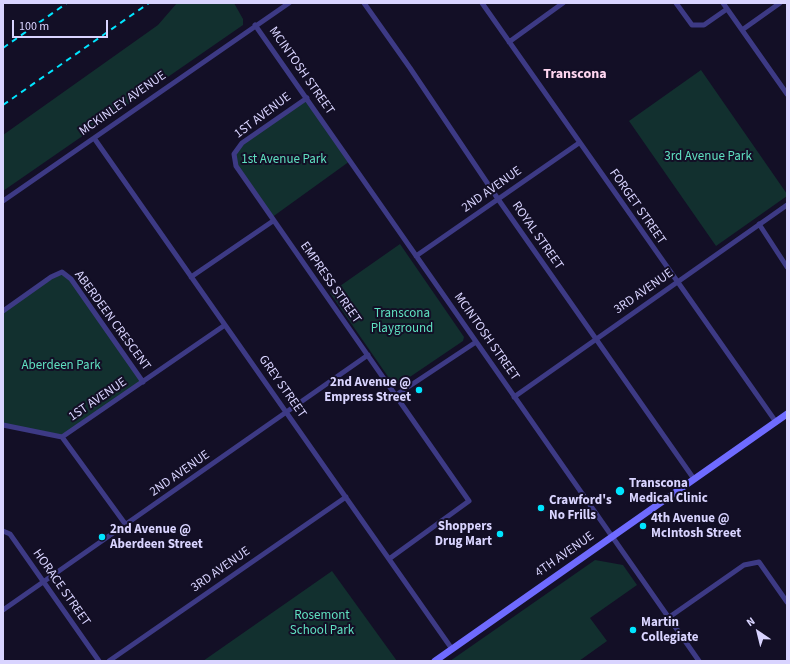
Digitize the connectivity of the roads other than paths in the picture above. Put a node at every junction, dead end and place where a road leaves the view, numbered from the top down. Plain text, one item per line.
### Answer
1 (289, 3) edge
2 (364, 3) edge
3 (482, 3) edge
4 (563, 3) edge
5 (676, 3) edge
6 (723, 3) edge
7 (780, 3) edge
8 (727, 9) junction
9 (255, 25) junction
10 (742, 30) junction
11 (509, 42) junction
12 (787, 94) edge
13 (307, 98) junction
14 (94, 138) junction
15 (579, 143) junction
16 (234, 154) joint
17 (498, 199) junction
18 (3, 201) edge
19 (787, 205) edge
20 (273, 221) junction
21 (759, 224) junction
22 (416, 256) junction
23 (787, 267) edge
24 (191, 277) junction
25 (677, 282) junction
26 (3, 311) edge
27 (225, 325) junction
28 (596, 340) junction
29 (476, 342) junction
30 (368, 355) junction
31 (143, 382) junction
32 (396, 395) junction
33 (514, 397) junction
34 (287, 413) junction
35 (787, 414) edge
36 (776, 422) junction
37 (3, 425) edge
38 (62, 437) junction
39 (694, 479) junction
40 (346, 497) junction
41 (126, 525) junction
42 (3, 530) edge
43 (612, 536) junction
44 (389, 559) junction
45 (44, 583) junction
46 (787, 602) edge
47 (3, 610) edge
48 (668, 618) junction
49 (452, 649) junction
50 (99, 661) edge
51 (109, 661) edge
52 (435, 661) edge
53 (699, 661) edge

1 - 9 street
2 - 17 street, ROYAL STREET
3 - 11 street, FORGET STREET
4 - 11 street
5 - 8 street
6 - 8 street
7 - 10 street
8 - 10 street
9 - 13 street, MCINTOSH STREET
9 - 14 street, MCKINLEY AVENUE
10 - 12 street
11 - 15 street, FORGET STREET
13 - 16 street, 1ST AVENUE
13 - 22 street, MCINTOSH STREET
14 - 18 street, MCKINLEY AVENUE
14 - 24 street, GREY STREET
15 - 17 street, 2ND AVENUE
15 - 25 street, FORGET STREET
16 - 20 street, EMPRESS STREET
17 - 22 street, 2ND AVENUE
17 - 28 street, ROYAL STREET
19 - 21 street, 3RD AVENUE
20 - 24 street
20 - 30 street, EMPRESS STREET
21 - 23 street
21 - 25 street, 3RD AVENUE
22 - 29 street, MCINTOSH STREET
24 - 27 street, GREY STREET
25 - 28 street, 3RD AVENUE
25 - 36 street, FORGET STREET
26 - 31 street, ABERDEEN CRESCENT
27 - 31 street, 1ST AVENUE
27 - 34 street, GREY STREET
28 - 33 street, 3RD AVENUE
28 - 39 street, ROYAL STREET
29 - 32 street
29 - 33 street, MCINTOSH STREET
30 - 32 street, EMPRESS STREET
30 - 34 street, 2ND AVENUE
31 - 38 street, 1ST AVENUE
32 - 44 street, EMPRESS STREET
33 - 43 street, MCINTOSH STREET
34 - 40 street, GREY STREET
34 - 41 street, 2ND AVENUE
35 - 36 street, 4TH AVENUE
36 - 39 street, 4TH AVENUE
37 - 38 street
38 - 41 street
39 - 43 street, 4TH AVENUE
40 - 44 street, GREY STREET
40 - 51 street, 3RD AVENUE
41 - 45 street, 2ND AVENUE
42 - 45 street, HORACE STREET
43 - 48 street, MCINTOSH STREET
43 - 49 street, 4TH AVENUE
44 - 49 street, GREY STREET
45 - 47 street, 2ND AVENUE
45 - 50 street, HORACE STREET
46 - 48 street
48 - 53 street, MCINTOSH STREET
49 - 52 street, 4TH AVENUE

